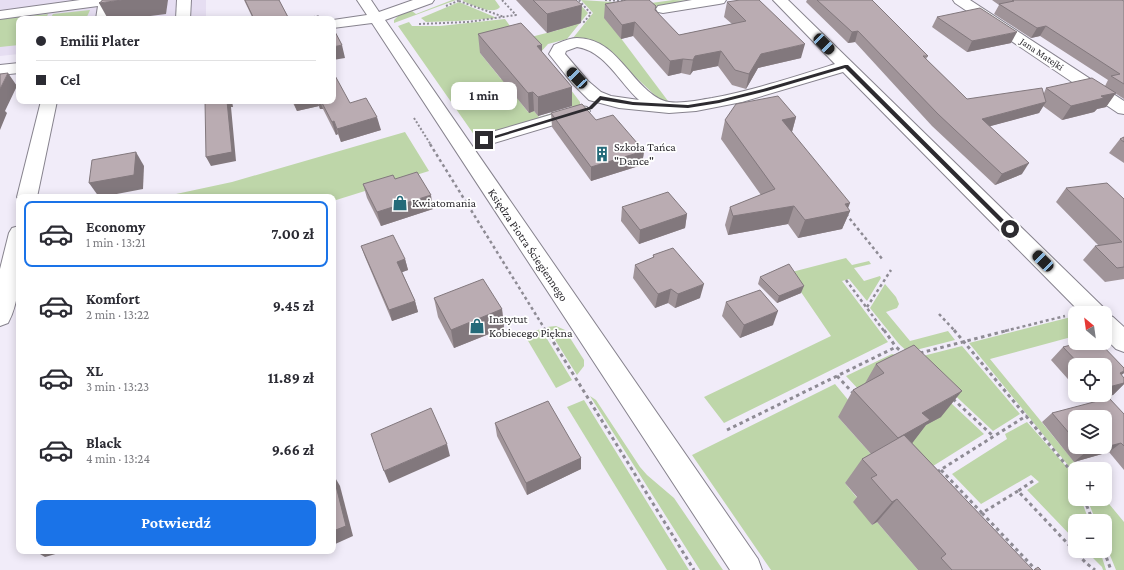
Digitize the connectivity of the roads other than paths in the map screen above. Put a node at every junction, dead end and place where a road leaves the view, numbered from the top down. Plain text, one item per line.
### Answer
1 (184, 0) edge
2 (364, 0) edge
3 (427, 0) edge
4 (719, 0) edge
5 (780, 0) edge
6 (960, 0) edge
7 (663, 9) dead end
8 (0, 15) edge
9 (104, 16) edge
10 (183, 16) edge
11 (376, 18) junction
12 (336, 24) edge
13 (846, 66) junction
14 (16, 68) edge
15 (0, 70) edge
16 (600, 98) junction
17 (48, 104) edge
18 (663, 106) junction
19 (1124, 109) edge
20 (484, 140) dead end
21 (28, 194) edge
22 (16, 246) edge
23 (1088, 306) edge
24 (0, 317) edge
25 (1112, 330) edge
26 (1124, 342) edge
27 (746, 570) edge

1 - 10 street
2 - 11 street, Księdza Piotra Ściegiennego
3 - 11 street
4 - 7 street
5 - 13 street
6 - 19 street, Jana Matejki
8 - 9 street
11 - 12 street
11 - 27 street, Księdza Piotra Ściegiennego
13 - 18 street
13 - 23 street
14 - 15 street
16 - 18 street
16 - 18 street
16 - 20 street
17 - 21 street
22 - 24 street
25 - 26 street

